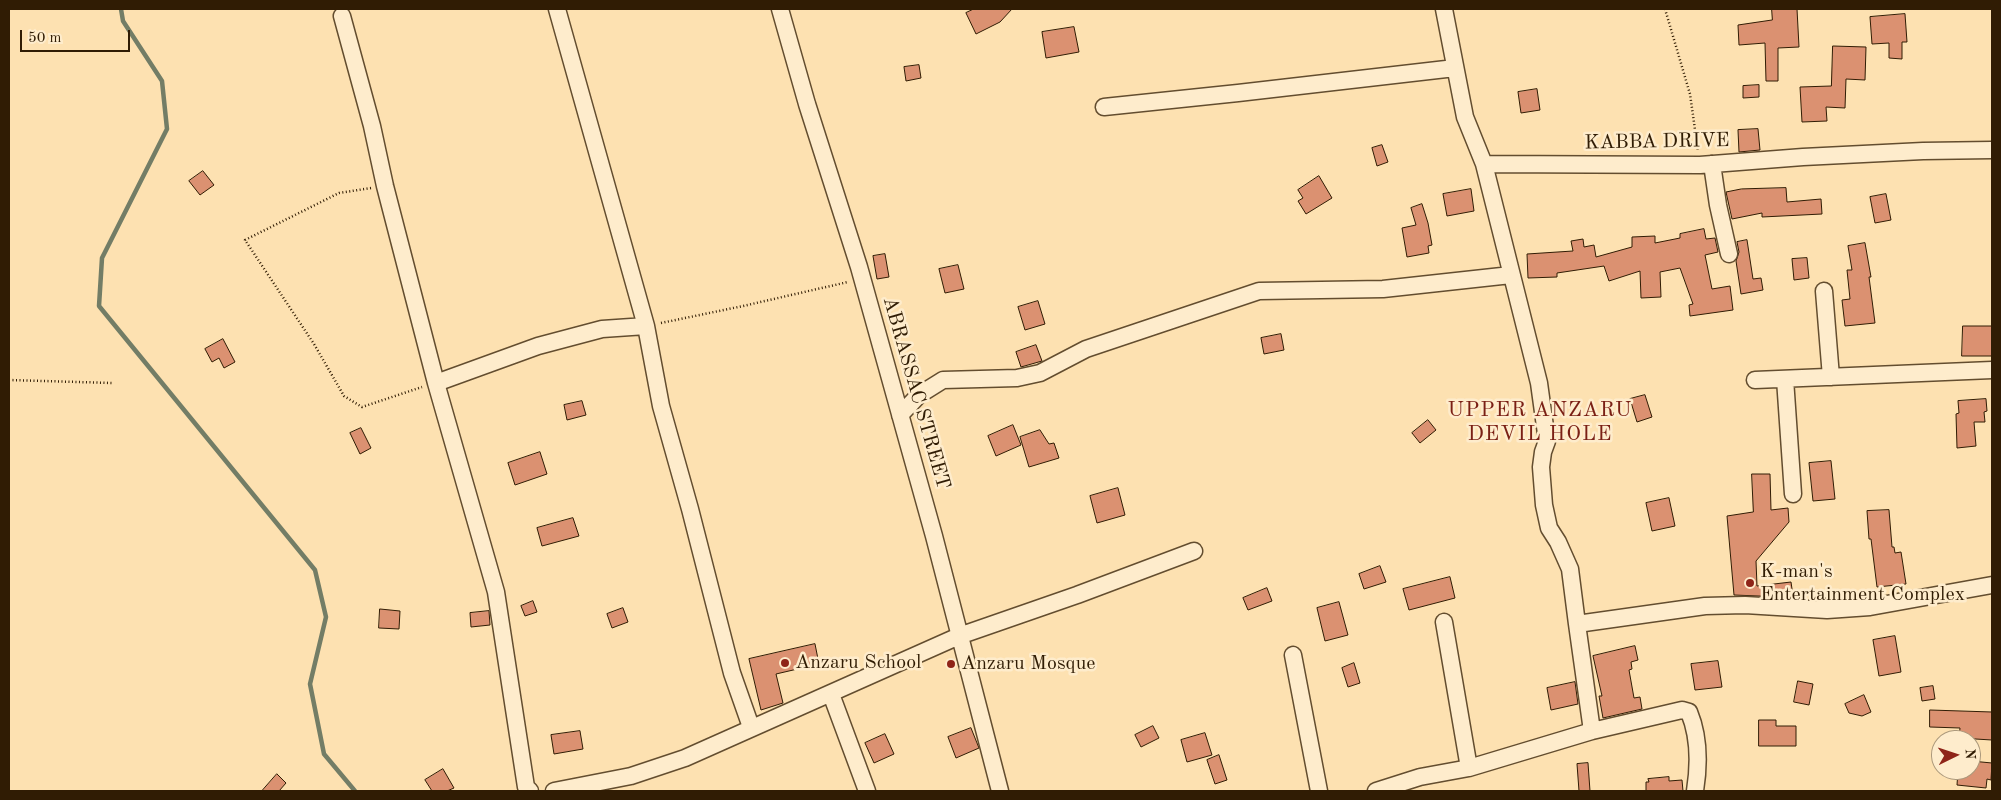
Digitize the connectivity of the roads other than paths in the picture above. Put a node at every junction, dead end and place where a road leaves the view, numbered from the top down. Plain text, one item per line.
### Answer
1 (557, 9) edge
2 (780, 9) edge
3 (1444, 9) edge
4 (342, 16) dead end
5 (1454, 68) junction
6 (1104, 107) dead end
7 (1992, 150) edge
8 (1484, 164) junction
9 (1706, 165) junction
10 (1729, 254) dead end
11 (1511, 275) junction
12 (1824, 291) dead end
13 (646, 326) junction
14 (1992, 370) edge
15 (1831, 377) junction
16 (1785, 379) junction
17 (1755, 380) dead end
18 (436, 383) junction
19 (900, 415) junction
20 (1793, 494) dead end
21 (1194, 551) dead end
22 (1992, 585) edge
23 (1444, 622) dead end
24 (1577, 624) junction
25 (959, 636) junction
26 (1293, 655) dead end
27 (831, 694) junction
28 (751, 727) junction
29 (1592, 731) junction
30 (1469, 768) junction
31 (530, 791) edge
32 (554, 791) edge
33 (867, 791) edge
34 (1000, 791) edge
35 (1318, 791) edge
36 (1376, 791) edge
37 (1694, 791) edge

1 - 13 street
2 - 19 street, ABRASSAC STREET
3 - 5 street
4 - 18 street
5 - 6 street
5 - 8 street
7 - 9 street, KABBA DRIVE
8 - 9 street, KABBA DRIVE
8 - 11 street
9 - 10 street
11 - 19 street
11 - 24 street
12 - 15 street
13 - 18 street
13 - 28 street
14 - 15 street
15 - 16 street
16 - 17 street
16 - 20 street
18 - 31 street
19 - 25 street, ABRASSAC STREET
21 - 25 street
22 - 24 street
23 - 30 street
24 - 29 street
25 - 27 street
25 - 34 street, ABRASSAC STREET
26 - 35 street
27 - 28 street
27 - 33 street
28 - 32 street
29 - 30 street
29 - 37 street
30 - 36 street

